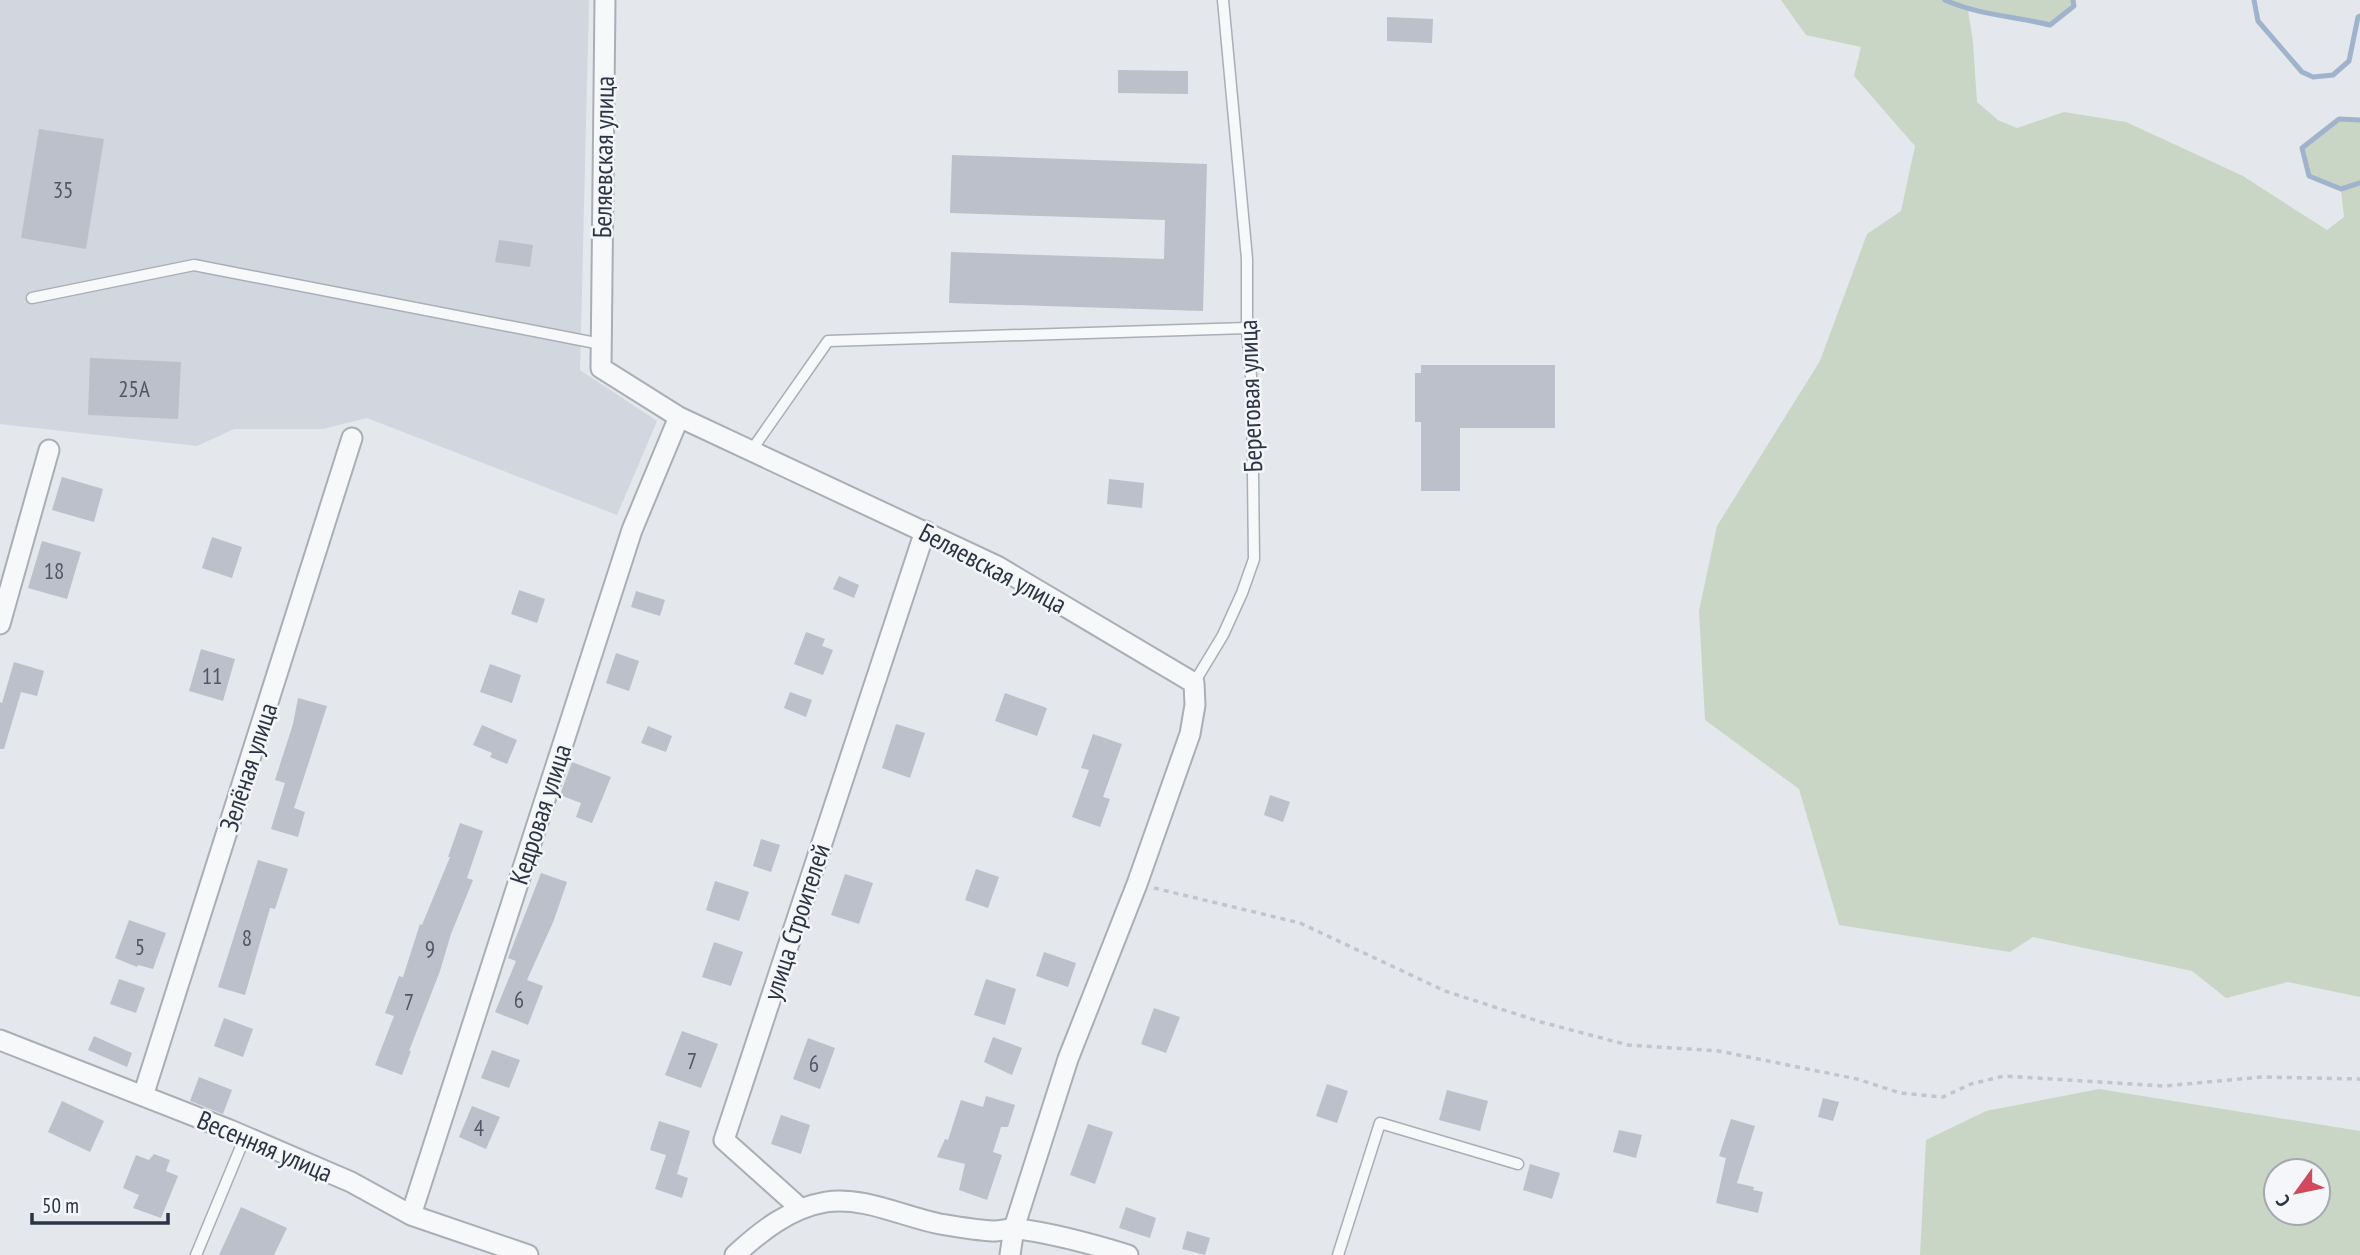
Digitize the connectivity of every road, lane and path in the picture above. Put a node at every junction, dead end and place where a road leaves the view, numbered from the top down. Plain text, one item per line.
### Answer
1 (605, 0) edge
2 (1223, 0) edge
3 (32, 298) dead end
4 (1247, 328) junction
5 (601, 344) junction
6 (679, 417) junction
7 (352, 438) dead end
8 (49, 450) dead end
9 (751, 450) junction
10 (925, 531) junction
11 (0, 624) edge
12 (1194, 683) junction
13 (1137, 884) junction
14 (0, 1040) edge
15 (2360, 1079) edge
16 (143, 1096) junction
17 (245, 1137) junction
18 (1518, 1164) dead end
19 (800, 1208) junction
20 (411, 1215) junction
21 (1012, 1243) edge
22 (196, 1255) edge
23 (528, 1255) edge
24 (735, 1255) edge
25 (1128, 1255) edge
26 (1338, 1255) edge

1 - 5 street, Беляевская улица
2 - 4 lane, Береговая улица
3 - 5 lane
4 - 9 lane
4 - 12 lane, Береговая улица
5 - 6 street, Беляевская улица
6 - 9 street, Беляевская улица
6 - 20 street, Кедровая улица
7 - 16 street, Зелёная улица
8 - 11 street
9 - 10 street, Беляевская улица
10 - 12 street, Беляевская улица
10 - 19 street, улица Строителей
12 - 13 street
13 - 15 path
13 - 21 street
14 - 16 street, Весенняя улица
16 - 17 street, Весенняя улица
17 - 20 street, Весенняя улица
17 - 22 lane
18 - 26 lane
19 - 21 street
19 - 24 street
20 - 23 street, Весенняя улица
21 - 25 street

